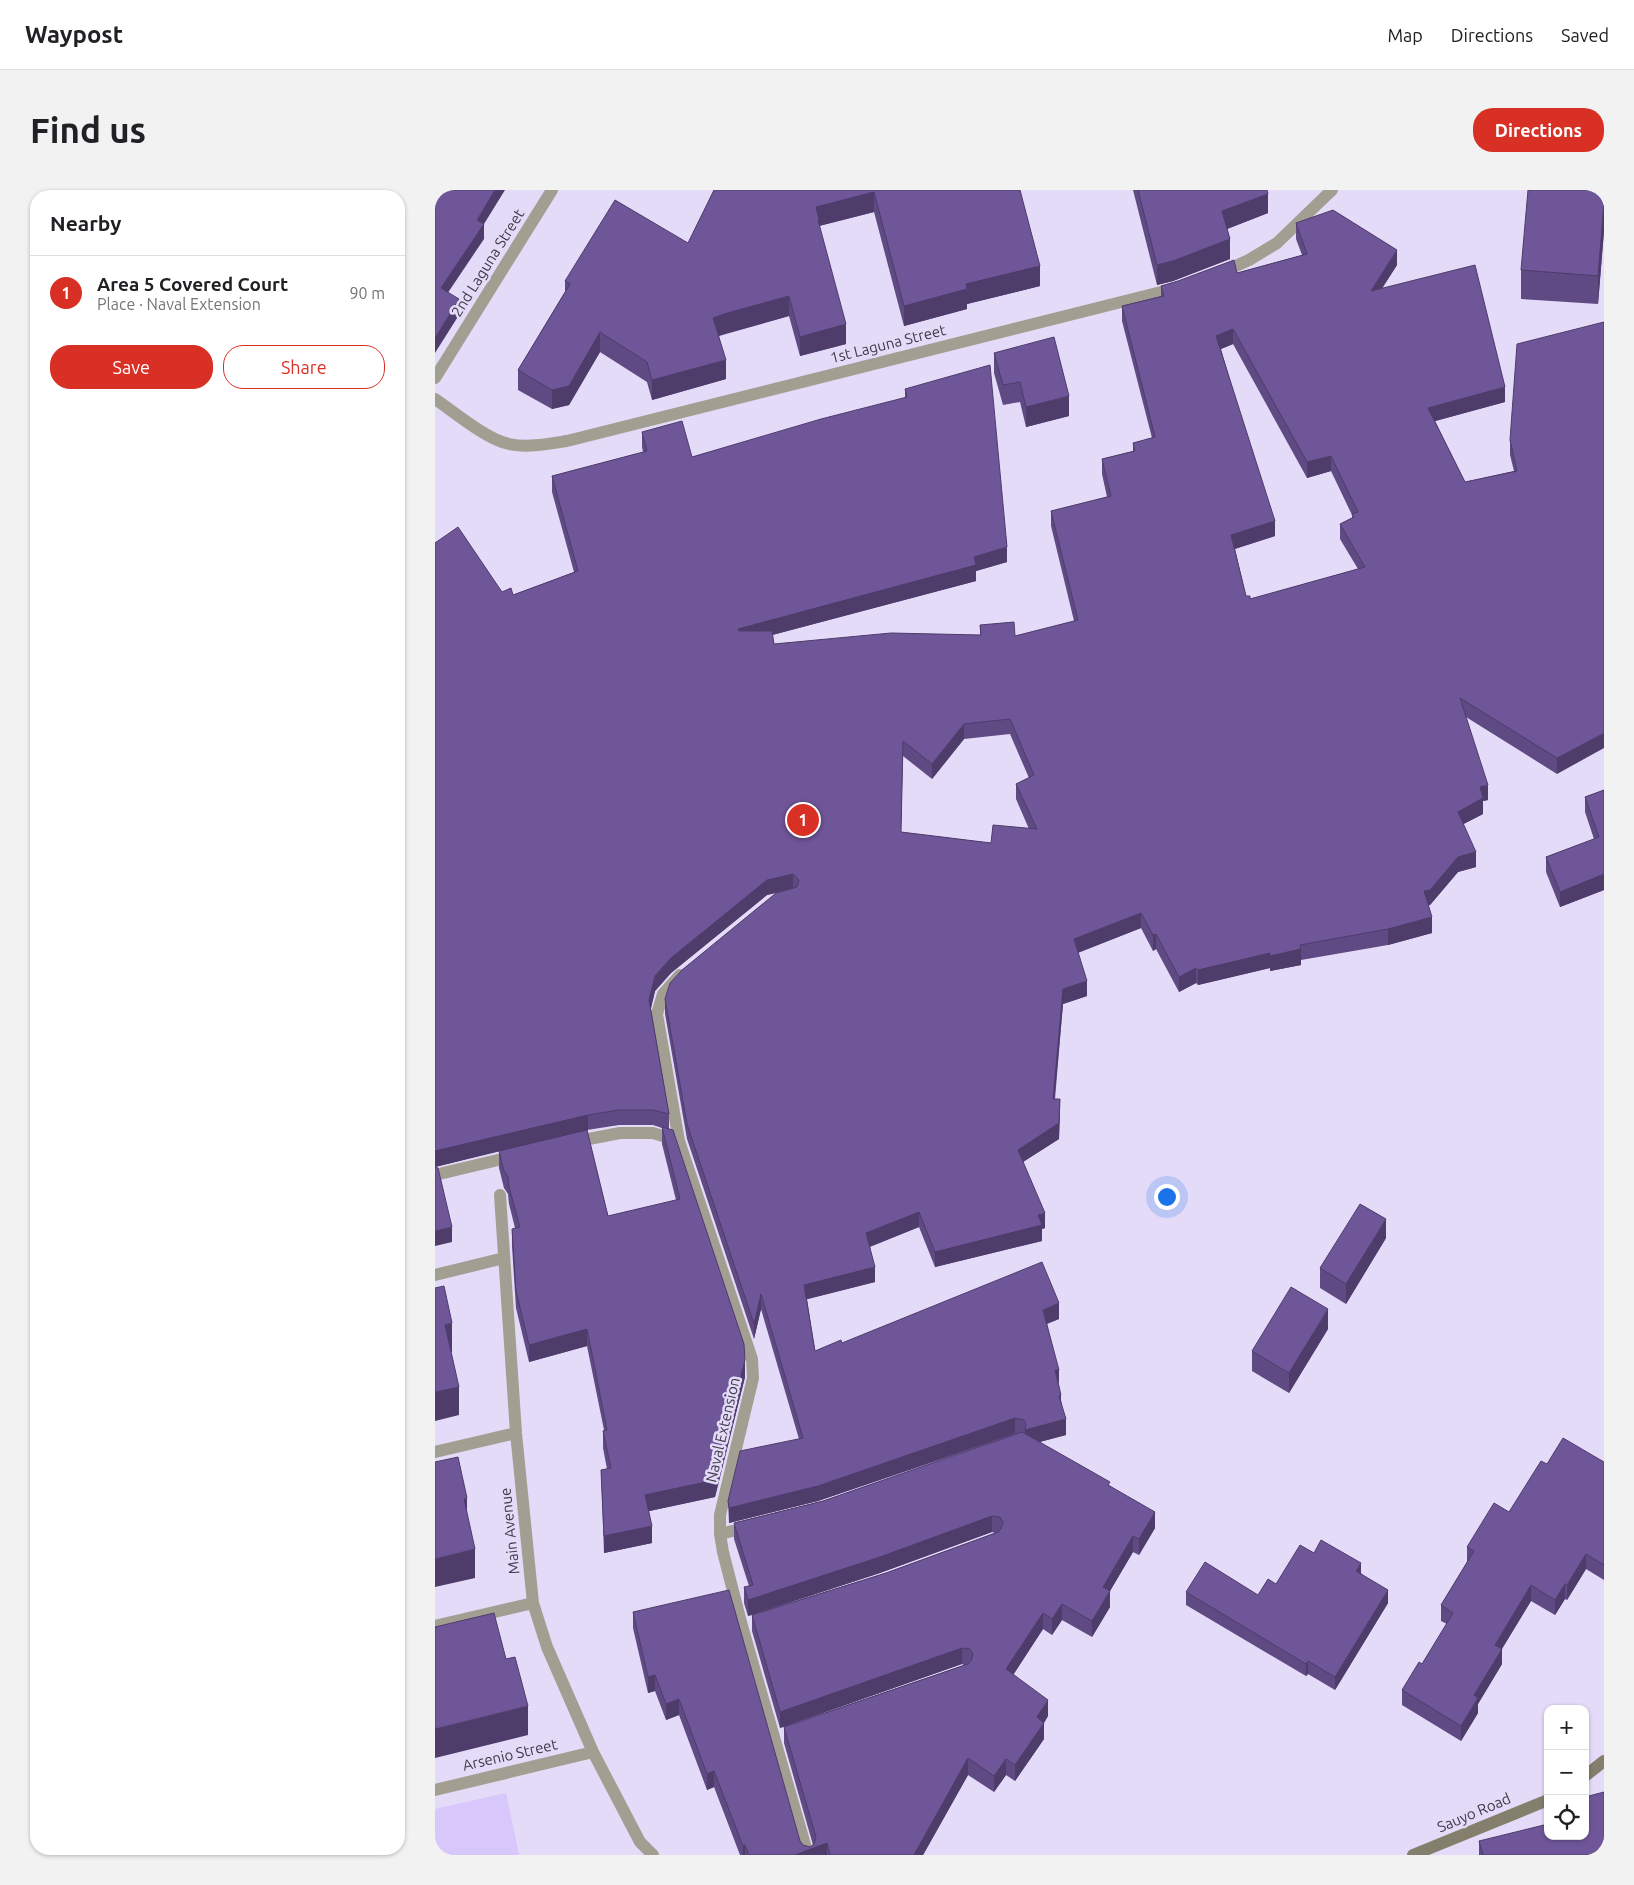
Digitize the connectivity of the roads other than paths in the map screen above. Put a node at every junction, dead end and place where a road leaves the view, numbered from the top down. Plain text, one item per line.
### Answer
1 (552, 190) edge
2 (1332, 190) edge
3 (1206, 278) edge
4 (1190, 283) edge
5 (435, 378) edge
6 (435, 399) edge
7 (691, 967) edge
8 (679, 1141) junction
9 (561, 1145) edge
10 (532, 1152) edge
11 (435, 1175) edge
12 (500, 1195) dead end
13 (504, 1258) junction
14 (435, 1275) edge
15 (516, 1432) junction
16 (435, 1452) edge
17 (765, 1522) edge
18 (720, 1534) junction
19 (533, 1604) junction
20 (435, 1626) edge
21 (593, 1752) junction
22 (1604, 1761) edge
23 (1589, 1773) edge
24 (435, 1790) edge
25 (1544, 1802) edge
26 (640, 1842) junction
27 (637, 1855) edge
28 (653, 1855) edge
29 (808, 1855) edge
30 (1413, 1855) edge

1 - 5 street, 2nd Laguna Street
2 - 3 street
4 - 6 street, 1st Laguna Street
7 - 8 street, Naval Extension
8 - 9 street
8 - 18 street, Naval Extension
10 - 11 street
12 - 13 street, Main Avenue
13 - 14 street
13 - 15 street, Main Avenue
15 - 16 street
15 - 19 street, Main Avenue
17 - 18 street
18 - 29 street, Naval Extension
19 - 20 street
19 - 21 street, Main Avenue
21 - 24 street, Arsenio Street
21 - 26 street, Main Avenue
22 - 23 main road
25 - 30 main road, Sauyo Road
26 - 27 street
26 - 28 street, Main Avenue

